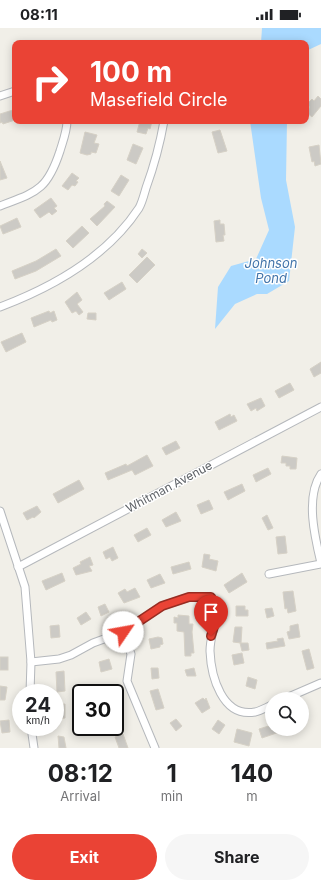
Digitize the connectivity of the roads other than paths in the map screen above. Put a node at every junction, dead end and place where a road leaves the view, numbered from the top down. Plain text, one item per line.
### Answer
1 (12, 92) edge
2 (0, 96) edge
3 (67, 124) edge
4 (163, 124) edge
5 (0, 206) edge
6 (0, 307) edge
7 (321, 407) edge
8 (321, 474) edge
9 (0, 511) edge
10 (321, 564) edge
11 (18, 567) junction
12 (269, 574) dead end
13 (123, 632) junction
14 (31, 662) junction
15 (321, 683) edge
16 (30, 684) edge
17 (300, 692) edge
18 (265, 708) edge
19 (33, 736) edge
20 (34, 748) edge
21 (154, 748) edge

1 - 2 street
3 - 5 street
4 - 6 street
7 - 11 street, Whitman Avenue
8 - 10 street
9 - 11 street
10 - 12 street
11 - 14 street
13 - 14 street
13 - 18 street
13 - 21 street
14 - 16 street
15 - 17 street
19 - 20 street

